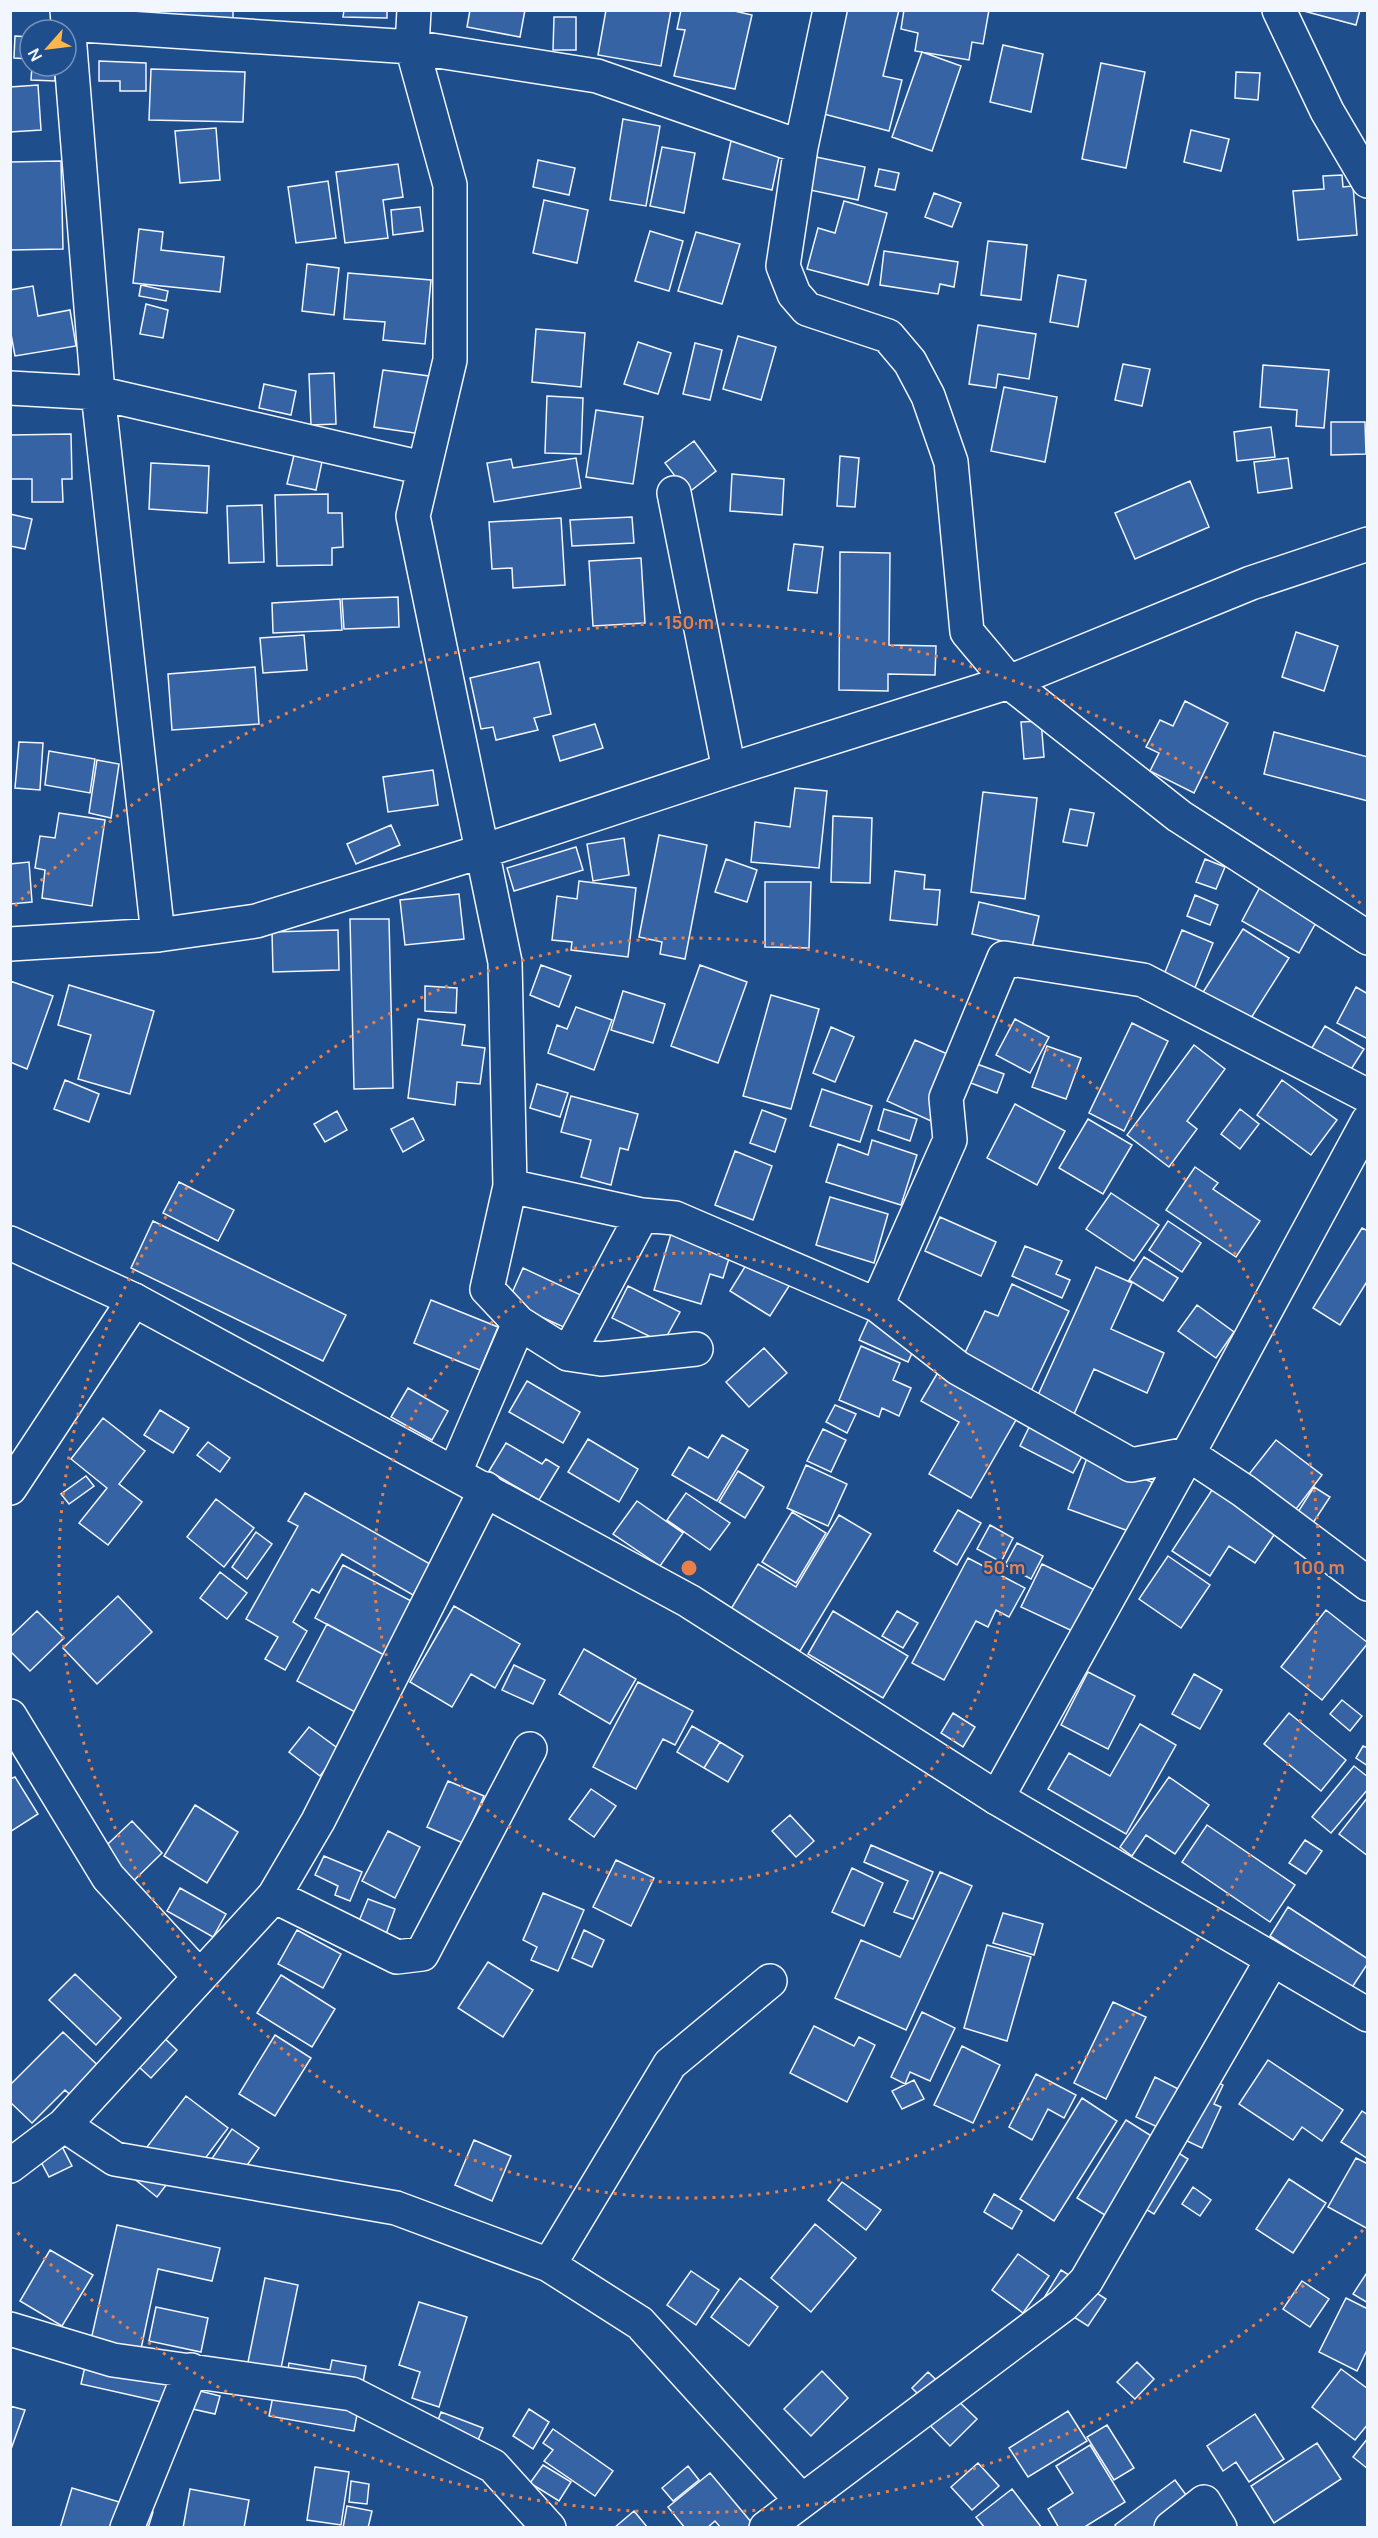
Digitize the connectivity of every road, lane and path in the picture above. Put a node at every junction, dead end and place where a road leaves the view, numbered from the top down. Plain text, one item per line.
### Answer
1 (414, 10) edge
2 (830, 10) edge
3 (1279, 10) edge
4 (67, 17) edge
5 (412, 47) junction
6 (801, 147) junction
7 (1368, 181) edge
8 (10, 388) edge
9 (98, 393) junction
10 (423, 468) junction
11 (674, 493) dead end
12 (1368, 544) edge
13 (1009, 682) junction
14 (729, 770) junction
15 (483, 851) junction
16 (158, 935) junction
17 (1368, 938) edge
18 (10, 944) edge
19 (1368, 1096) edge
20 (1368, 1121) edge
21 (510, 1186) junction
22 (642, 1215) junction
23 (10, 1243) edge
24 (134, 1300) junction
25 (878, 1305) junction
26 (519, 1323) junction
27 (696, 1349) dead end
28 (568, 1354) junction
29 (1188, 1454) junction
30 (455, 1472) junction
31 (10, 1488) edge
32 (486, 1489) junction
33 (1368, 1584) edge
34 (10, 1716) edge
35 (530, 1749) dead end
36 (998, 1798) junction
37 (274, 1896) junction
38 (1272, 1960) junction
39 (199, 1976) junction
40 (770, 1981) dead end
41 (1368, 2015) edge
42 (64, 2125) junction
43 (10, 2166) edge
44 (549, 2265) junction
45 (10, 2329) edge
46 (191, 2370) junction
47 (802, 2501) junction
48 (127, 2528) edge
49 (549, 2528) edge
50 (766, 2528) edge
51 (1171, 2528) edge
52 (1220, 2528) edge

1 - 5 street
2 - 6 street
3 - 7 street
4 - 5 street
4 - 9 street
5 - 6 street
5 - 10 street
6 - 13 street
8 - 9 street
9 - 10 street
9 - 16 street
10 - 15 street
11 - 14 street
12 - 13 street
13 - 14 street
13 - 17 street
14 - 15 street
15 - 16 street
15 - 21 street
16 - 18 street
19 - 25 street
20 - 29 street
21 - 22 street
21 - 26 street
22 - 25 street
22 - 28 street
23 - 24 street
24 - 30 street
24 - 31 street
25 - 29 street
26 - 28 street
26 - 30 street
27 - 28 street
29 - 33 street
29 - 36 street
30 - 32 street
32 - 36 street
32 - 37 street
34 - 39 street
35 - 37 street
36 - 38 street
37 - 39 street
38 - 41 street
38 - 47 street
39 - 42 street
40 - 44 street
42 - 43 street
42 - 44 street
44 - 47 street
45 - 46 street
46 - 48 street
46 - 49 street
47 - 50 street
51 - 52 street

